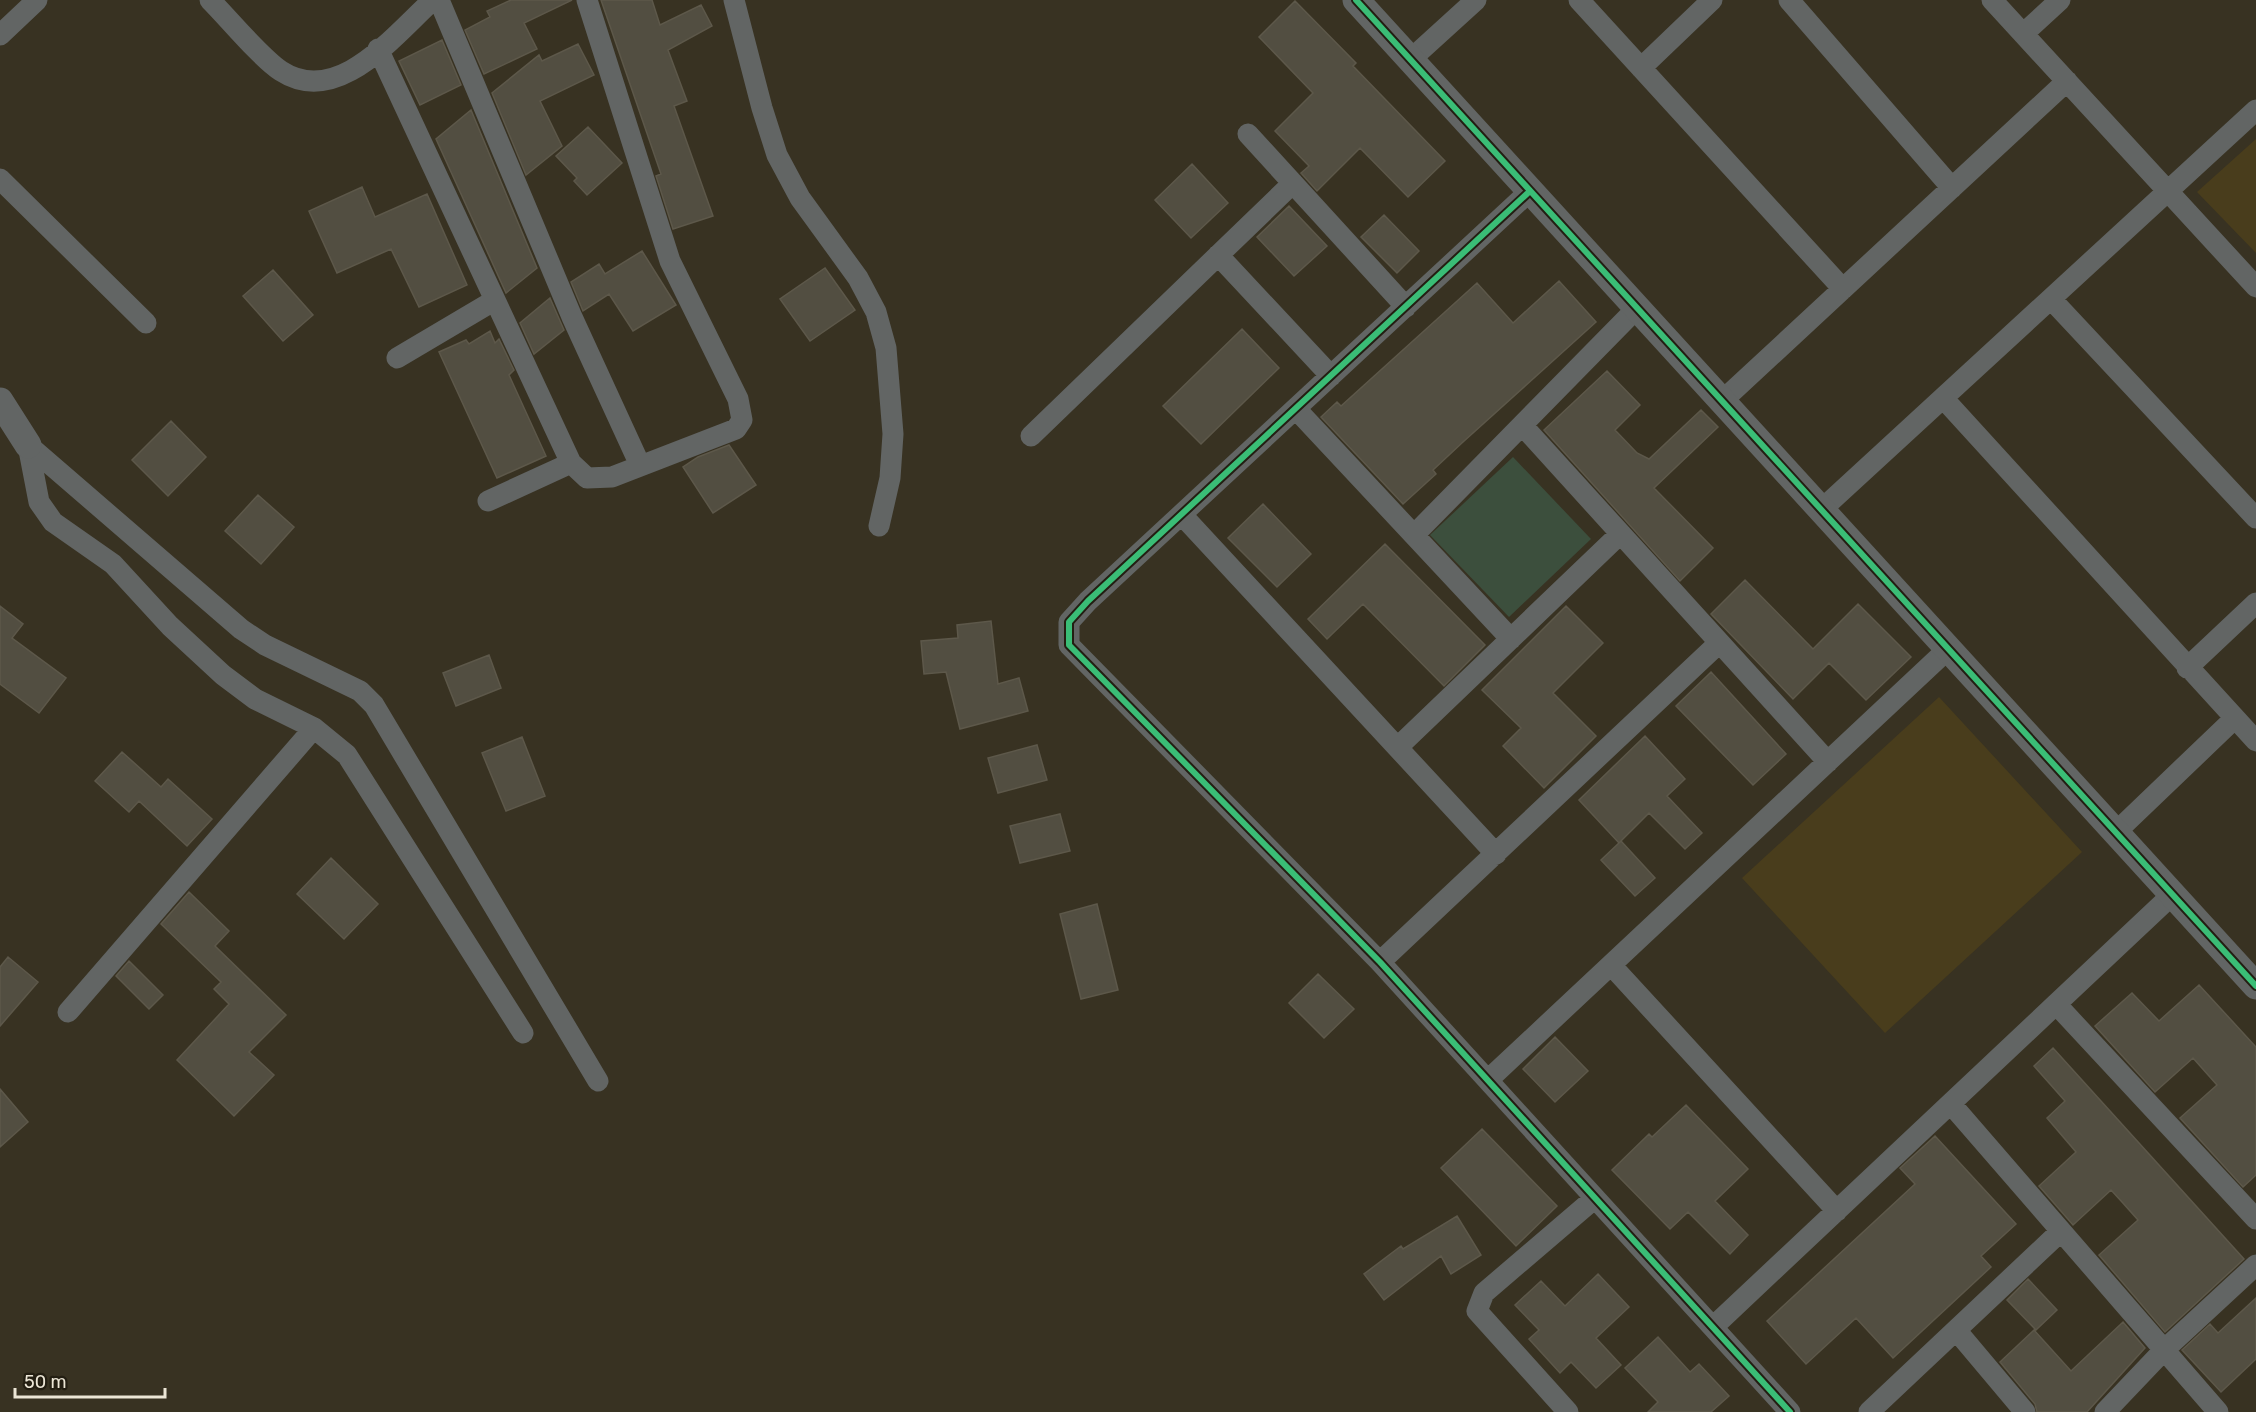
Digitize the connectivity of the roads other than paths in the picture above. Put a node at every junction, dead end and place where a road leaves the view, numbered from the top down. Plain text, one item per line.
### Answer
1 (37, 0) edge
2 (210, 0) edge
3 (433, 0) edge
4 (439, 0) edge
5 (587, 0) edge
6 (734, 0) edge
7 (1356, 0) edge
8 (1476, 0) edge
9 (1579, 0) edge
10 (1712, 0) edge
11 (1789, 0) edge
12 (1992, 0) edge
13 (2060, 0) edge
14 (2023, 34) junction
15 (0, 35) edge
16 (378, 49) junction
17 (1410, 60) junction
18 (1641, 68) junction
19 (2067, 81) junction
20 (2256, 110) edge
21 (1248, 134) dead end
22 (0, 179) edge
23 (1293, 183) junction
24 (1952, 188) junction
25 (1530, 191) junction
26 (2168, 191) junction
27 (1218, 255) junction
28 (2256, 287) edge
29 (1843, 289) junction
30 (2051, 299) junction
31 (495, 300) junction
32 (1406, 307) junction
33 (1637, 308) junction
34 (146, 322) dead end
35 (397, 358) dead end
36 (1331, 376) junction
37 (1943, 398) junction
38 (0, 401) edge
39 (1722, 402) junction
40 (1296, 409) junction
41 (1522, 425) junction
42 (1031, 436) dead end
43 (0, 437) edge
44 (28, 445) junction
45 (571, 463) junction
46 (640, 465) junction
47 (488, 501) dead end
48 (1821, 510) junction
49 (1182, 514) junction
50 (2256, 518) edge
51 (879, 526) dead end
52 (1414, 535) junction
53 (1619, 535) junction
54 (2256, 603) edge
55 (1511, 639) junction
56 (1719, 644) junction
57 (1948, 649) junction
58 (2187, 668) junction
59 (2235, 718) junction
60 (314, 728) junction
61 (2256, 741) edge
62 (1398, 747) junction
63 (1828, 762) junction
64 (2115, 832) junction
65 (1496, 854) junction
66 (2173, 894) junction
67 (1380, 962) junction
68 (1611, 965) junction
69 (2256, 986) edge
70 (2056, 1004) junction
71 (68, 1012) dead end
72 (523, 1033) dead end
73 (1488, 1080) junction
74 (598, 1081) dead end
75 (1950, 1104) junction
76 (1595, 1198) junction
77 (1837, 1211) junction
78 (2256, 1219) edge
79 (2061, 1232) junction
80 (2256, 1265) edge
81 (1713, 1327) junction
82 (1956, 1330) junction
83 (2164, 1350) junction
84 (1780, 1408) edge
85 (1568, 1412) edge
86 (1869, 1412) edge
87 (2025, 1412) edge
88 (2104, 1412) edge
89 (2218, 1412) edge

1 - 15 street
2 - 16 street
3 - 16 street
4 - 46 street
5 - 46 street
6 - 51 street
7 - 17 street
8 - 17 street
9 - 18 street
10 - 18 street
11 - 24 street
12 - 14 street
13 - 14 street
14 - 19 street
16 - 31 street
17 - 25 street
18 - 29 street
19 - 24 street
19 - 26 street
20 - 26 street
21 - 23 street
22 - 34 street
23 - 27 street
23 - 32 street
24 - 29 street
25 - 32 street
25 - 33 street
26 - 28 street
26 - 30 street
27 - 36 street
27 - 42 street
29 - 39 street
30 - 37 street
30 - 50 street
31 - 35 street
31 - 45 street
32 - 36 street
33 - 39 street
33 - 41 street
36 - 40 street
37 - 48 street
37 - 58 street
38 - 44 street
39 - 48 street
40 - 49 street
40 - 52 street
41 - 52 street
41 - 53 street
43 - 44 street
44 - 60 street
44 - 74 street
45 - 46 street
45 - 47 street
48 - 57 street
49 - 62 street
49 - 67 street
52 - 55 street
53 - 55 street
53 - 56 street
54 - 58 street
55 - 62 street
56 - 63 street
56 - 65 street
57 - 63 street
57 - 64 street
58 - 59 street
59 - 61 street
59 - 64 street
60 - 71 street
60 - 72 street
62 - 65 street
63 - 68 street
64 - 66 street
65 - 67 street
66 - 69 street
66 - 70 street
67 - 73 street
68 - 73 street
68 - 77 street
70 - 75 street
70 - 78 street
73 - 76 street
75 - 77 street
75 - 79 street
76 - 81 street
76 - 85 street
77 - 81 street
79 - 82 street
79 - 83 street
80 - 83 street
81 - 84 street
82 - 86 street
82 - 87 street
83 - 88 street
83 - 89 street

